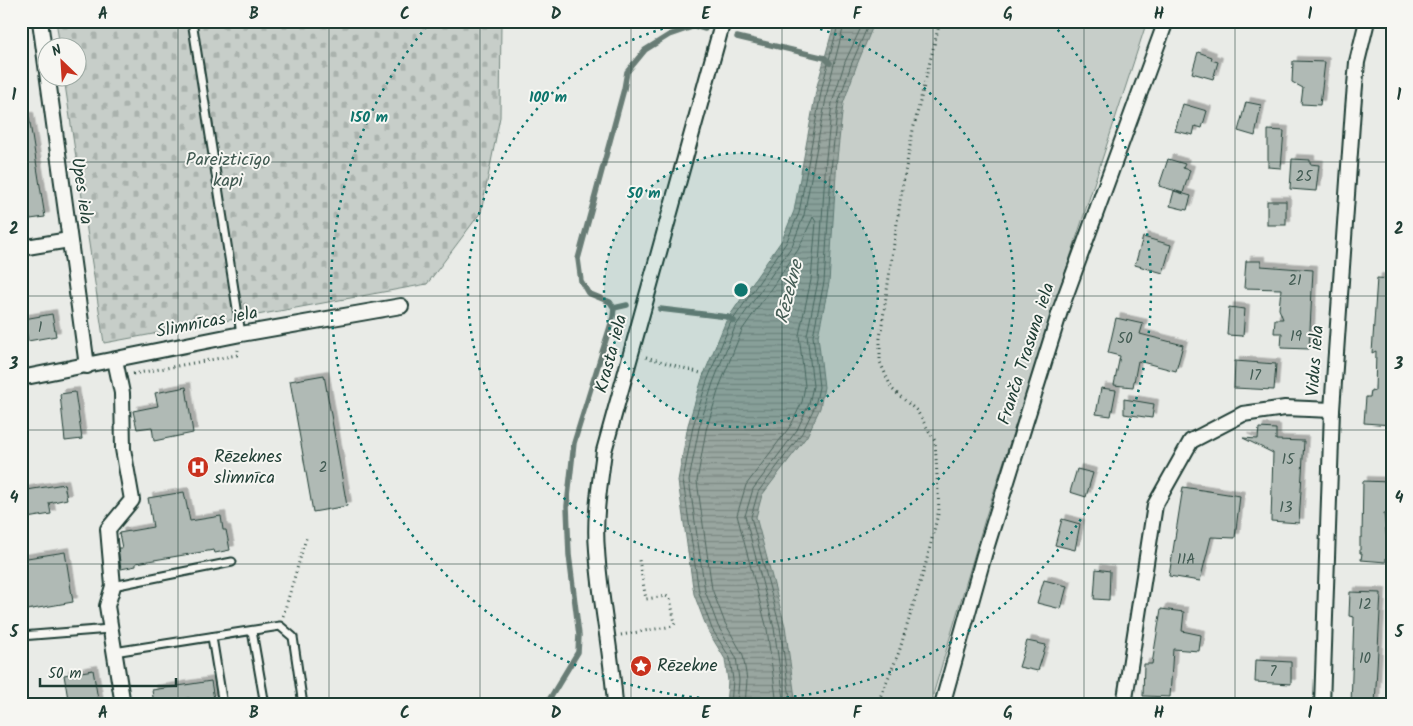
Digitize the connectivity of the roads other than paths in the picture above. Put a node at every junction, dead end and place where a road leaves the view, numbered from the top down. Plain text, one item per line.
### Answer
1 (40, 21) edge
2 (192, 21) edge
3 (723, 21) edge
4 (1166, 21) edge
5 (1367, 21) edge
6 (69, 240) junction
7 (21, 248) edge
8 (401, 306) dead end
9 (241, 334) junction
10 (115, 360) junction
11 (87, 366) junction
12 (21, 378) edge
13 (1332, 410) junction
14 (232, 562) dead end
15 (113, 586) junction
16 (110, 629) junction
17 (252, 631) junction
18 (21, 636) edge
19 (212, 637) junction
20 (114, 652) junction
21 (123, 705) edge
22 (223, 705) edge
23 (264, 705) edge
24 (303, 705) edge
25 (615, 705) edge
26 (942, 705) edge
27 (1124, 705) edge
28 (1322, 705) edge

1 - 6 street, Upes iela
2 - 9 lane
3 - 25 street, Krasta iela
4 - 26 street, Franča Trasuna iela
5 - 13 street, Vidus iela
6 - 7 street
6 - 11 street, Upes iela
8 - 9 street, Slimnīcas iela
9 - 10 street, Slimnīcas iela
10 - 11 street, Slimnīcas iela
10 - 15 street
11 - 12 street, Slimnīcas iela
13 - 27 street
13 - 28 street, Vidus iela
14 - 15 lane
15 - 16 street
16 - 18 lane
16 - 20 street
17 - 19 lane
17 - 23 lane
17 - 24 lane
19 - 20 lane
19 - 22 lane
20 - 21 street

